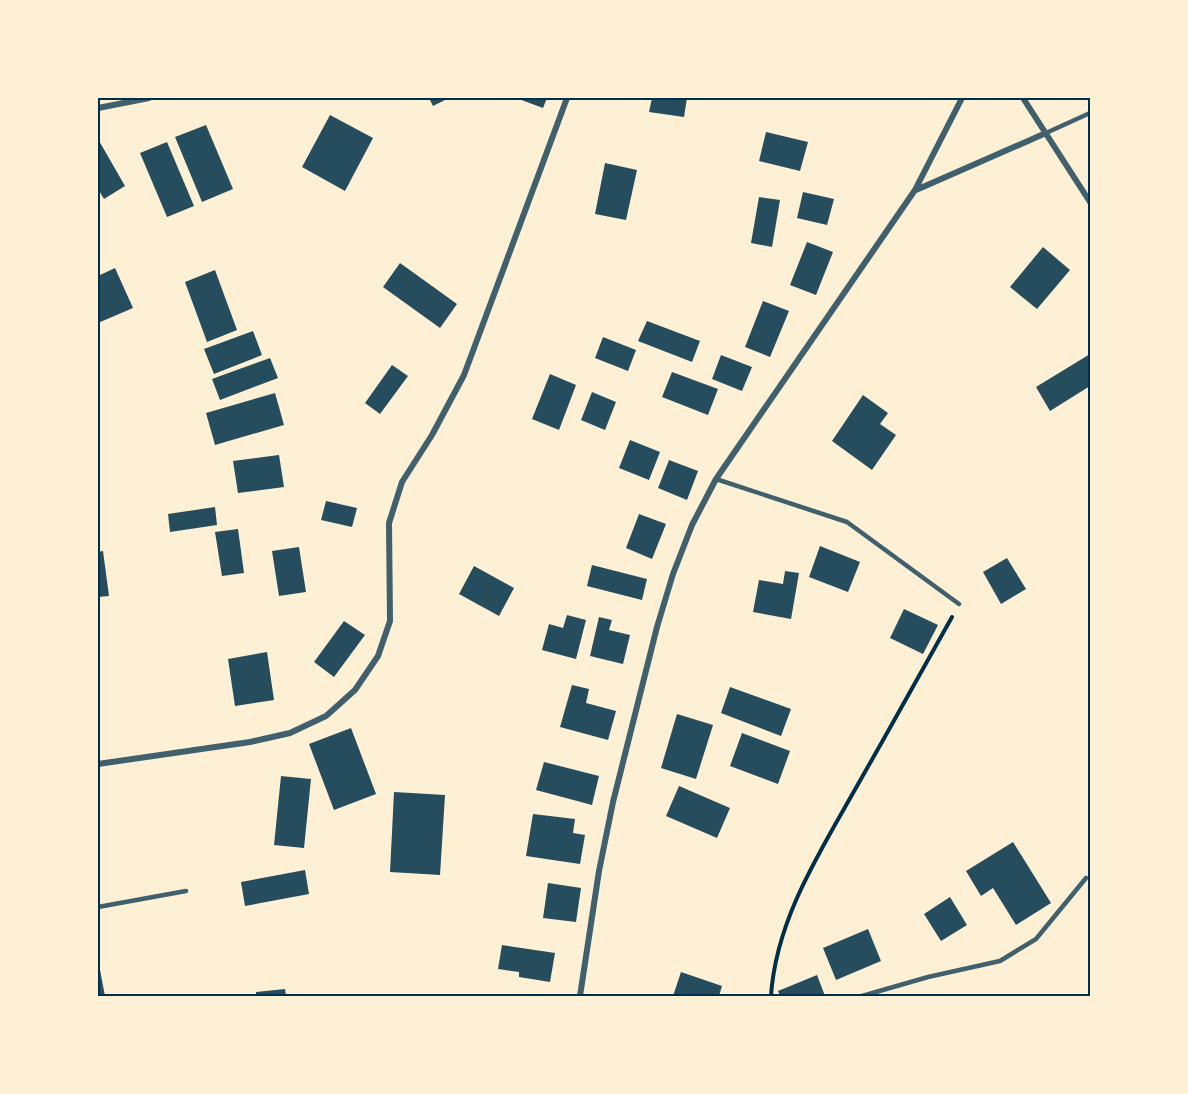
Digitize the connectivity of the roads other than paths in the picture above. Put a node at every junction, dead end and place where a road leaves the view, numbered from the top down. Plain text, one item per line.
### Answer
1 (148, 98) edge
2 (567, 98) edge
3 (962, 98) edge
4 (1023, 98) edge
5 (98, 108) edge
6 (1090, 114) edge
7 (1046, 133) junction
8 (915, 190) junction
9 (1090, 202) edge
10 (716, 479) junction
11 (959, 604) road end
12 (98, 764) edge
13 (1086, 878) dead end
14 (186, 891) dead end
15 (98, 907) edge
16 (580, 996) edge
17 (862, 996) edge

1 - 5 street
2 - 12 street
3 - 8 street
4 - 7 street
6 - 7 lane
7 - 8 street
7 - 9 street
8 - 10 street
10 - 11 lane
10 - 16 street
13 - 17 lane
14 - 15 lane

